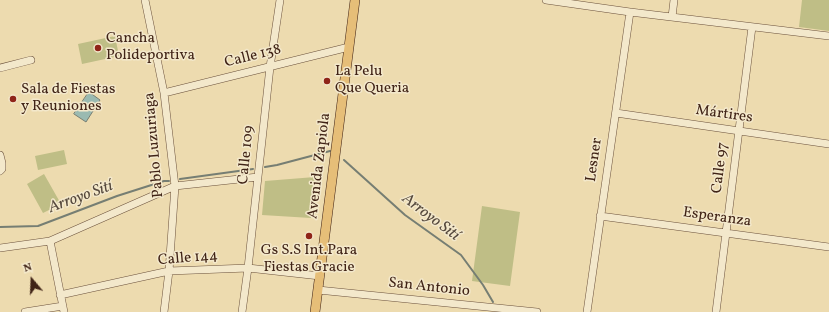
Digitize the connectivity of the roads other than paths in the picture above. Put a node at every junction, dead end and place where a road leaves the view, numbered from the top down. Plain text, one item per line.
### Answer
1 (145, 0) edge
2 (280, 0) edge
3 (355, 0) edge
4 (546, 0) edge
5 (674, 0) edge
6 (575, 2) edge
7 (630, 12) junction
8 (672, 17) junction
9 (752, 27) junction
10 (829, 36) edge
11 (349, 47) junction
12 (31, 60) dead end
13 (270, 67) junction
14 (0, 68) edge
15 (164, 93) junction
16 (616, 112) junction
17 (739, 130) junction
18 (829, 144) edge
19 (0, 156) edge
20 (0, 170) edge
21 (258, 177) junction
22 (175, 186) junction
23 (600, 216) junction
24 (726, 233) junction
25 (50, 240) junction
26 (829, 247) edge
27 (0, 248) edge
28 (248, 268) junction
29 (169, 271) junction
30 (320, 276) junction
31 (318, 290) junction
32 (60, 295) junction
33 (63, 309) edge
34 (25, 312) edge
35 (164, 312) edge
36 (242, 312) edge
37 (315, 312) edge
38 (537, 312) edge
39 (586, 312) edge
40 (716, 312) edge

1 - 15 street, Pablo Luzuriaga
2 - 13 street, Calle 109
3 - 11 main road, Avenida Zapiola
4 - 6 street
5 - 8 street
6 - 7 street
7 - 8 street
7 - 16 street, Lesner
8 - 9 street
9 - 10 street
9 - 17 street, Calle 97
11 - 13 street, Calle 138
11 - 30 main road, Avenida Zapiola
12 - 14 street
13 - 15 street, Calle 138
13 - 21 street, Calle 109
15 - 22 street, Pablo Luzuriaga
16 - 17 street, Mártires
16 - 23 street, Lesner
17 - 18 street, Mártires
17 - 24 street, Calle 97
19 - 20 street
21 - 22 street
21 - 28 street, Calle 109
22 - 25 street
22 - 29 street, Pablo Luzuriaga
23 - 24 street, Esperanza
23 - 39 street, Lesner
24 - 26 street, Esperanza
24 - 40 street, Calle 97
25 - 27 street
25 - 32 street
28 - 29 street, Calle 144
28 - 30 street, Calle 144
28 - 36 street, Calle 109
29 - 32 street, Calle 144
29 - 35 street, Pablo Luzuriaga
30 - 31 main road, Avenida Zapiola
31 - 37 main road, Avenida Zapiola
31 - 38 street, San Antonio
32 - 33 street
33 - 34 street

